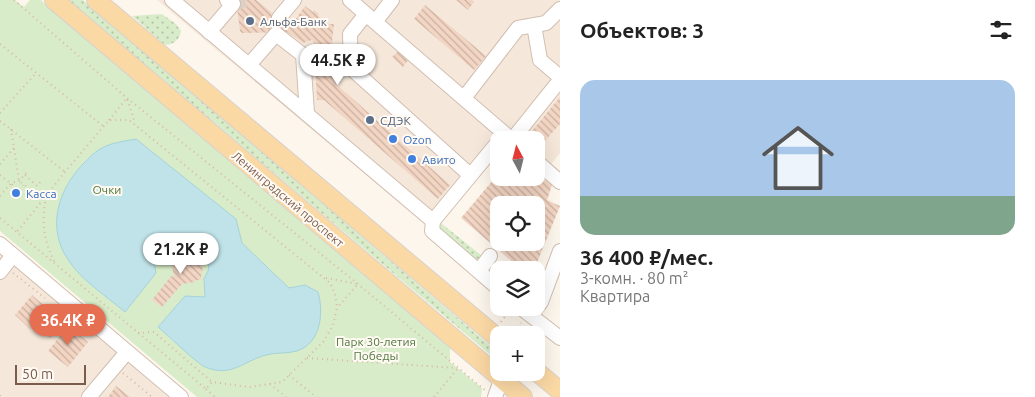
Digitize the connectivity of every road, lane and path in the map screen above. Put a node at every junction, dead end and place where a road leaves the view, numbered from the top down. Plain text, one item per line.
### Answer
1 (14, 0) edge
2 (54, 0) edge
3 (96, 0) edge
4 (172, 0) edge
5 (294, 0) edge
6 (350, 0) edge
7 (392, 0) edge
8 (232, 3) edge
9 (560, 9) edge
10 (279, 18) dead end
11 (371, 18) junction
12 (534, 25) junction
13 (209, 32) junction
14 (0, 44) edge
15 (249, 65) junction
16 (36, 73) junction
17 (560, 79) edge
18 (127, 98) junction
19 (464, 98) junction
20 (306, 113) junction
21 (0, 114) edge
22 (109, 120) junction
23 (0, 121) edge
24 (135, 124) junction
25 (103, 126) junction
26 (10, 129) junction
27 (497, 131) edge
28 (512, 131) edge
29 (14, 148) junction
30 (490, 154) edge
31 (0, 164) edge
32 (545, 169) edge
33 (27, 172) dead end
34 (64, 172) junction
35 (0, 174) edge
36 (24, 175) junction
37 (470, 175) junction
38 (42, 180) dead end
39 (19, 181) junction
40 (560, 182) edge
41 (11, 183) junction
42 (23, 185) junction
43 (37, 186) junction
44 (32, 192) junction
45 (46, 195) junction
46 (0, 196) edge
47 (43, 200) junction
48 (0, 218) edge
49 (433, 222) junction
50 (17, 232) junction
51 (0, 244) edge
52 (560, 251) edge
53 (490, 256) dead end
54 (6, 264) edge
55 (56, 265) junction
56 (478, 271) junction
57 (324, 278) junction
58 (490, 281) edge
59 (358, 284) junction
60 (545, 291) edge
61 (47, 300) dead end
62 (336, 308) junction
63 (510, 316) edge
64 (528, 316) edge
65 (503, 319) dead end
66 (58, 321) junction
67 (51, 330) dead end
68 (490, 331) edge
69 (138, 333) junction
70 (560, 337) edge
71 (127, 352) junction
72 (307, 358) junction
73 (115, 366) junction
74 (458, 368) junction
75 (490, 371) edge
76 (289, 375) junction
77 (545, 378) edge
78 (500, 381) edge
79 (502, 381) edge
80 (212, 382) junction
81 (270, 384) junction
82 (206, 389) junction
83 (560, 391) edge
84 (491, 394) edge
85 (89, 397) edge
86 (152, 397) edge
87 (181, 397) edge
88 (215, 397) edge
89 (286, 397) edge
90 (316, 397) edge
91 (434, 397) edge
92 (522, 397) edge

1 - 18 path
2 - 75 main road, Ленинградский проспект
3 - 68 main road
4 - 13 street
5 - 10 street
6 - 11 street
7 - 11 street
8 - 13 street
9 - 12 street
11 - 19 street
11 - 37 street
12 - 17 street
12 - 19 street
13 - 15 street
14 - 16 path
15 - 20 street
15 - 20 street
16 - 21 path
16 - 25 path
17 - 28 street
18 - 22 path
18 - 24 path
18 - 59 path
19 - 27 street
20 - 49 street
22 - 24 path
22 - 25 path
23 - 26 path
24 - 57 path
25 - 34 path
26 - 29 path
26 - 34 path
29 - 31 path
29 - 39 path
30 - 37 street
32 - 40 street
33 - 36 path
34 - 45 path
35 - 41 path
36 - 39 path
36 - 43 path
37 - 49 street
38 - 43 path
39 - 41 path
39 - 42 path
41 - 42 path
41 - 46 path
42 - 44 path
43 - 44 path
44 - 47 path
45 - 47 path
45 - 55 path
47 - 50 path
48 - 50 path
49 - 56 street
50 - 55 path
51 - 54 street
52 - 60 street
53 - 56 street
54 - 61 path
54 - 71 street
55 - 69 path
56 - 58 street
57 - 59 path
57 - 62 path
59 - 62 path
59 - 74 path
62 - 72 path
63 - 65 path
64 - 70 street
66 - 66 path
66 - 67 path
69 - 80 path
69 - 82 path
71 - 73 street
71 - 87 street
72 - 74 path
72 - 76 path
73 - 85 street
73 - 86 path
74 - 84 path
74 - 91 path
76 - 81 path
76 - 90 path
77 - 83 main road
78 - 84 street
79 - 92 main road, Ленинградский проспект
80 - 81 path
80 - 82 path
81 - 89 path
82 - 88 path

